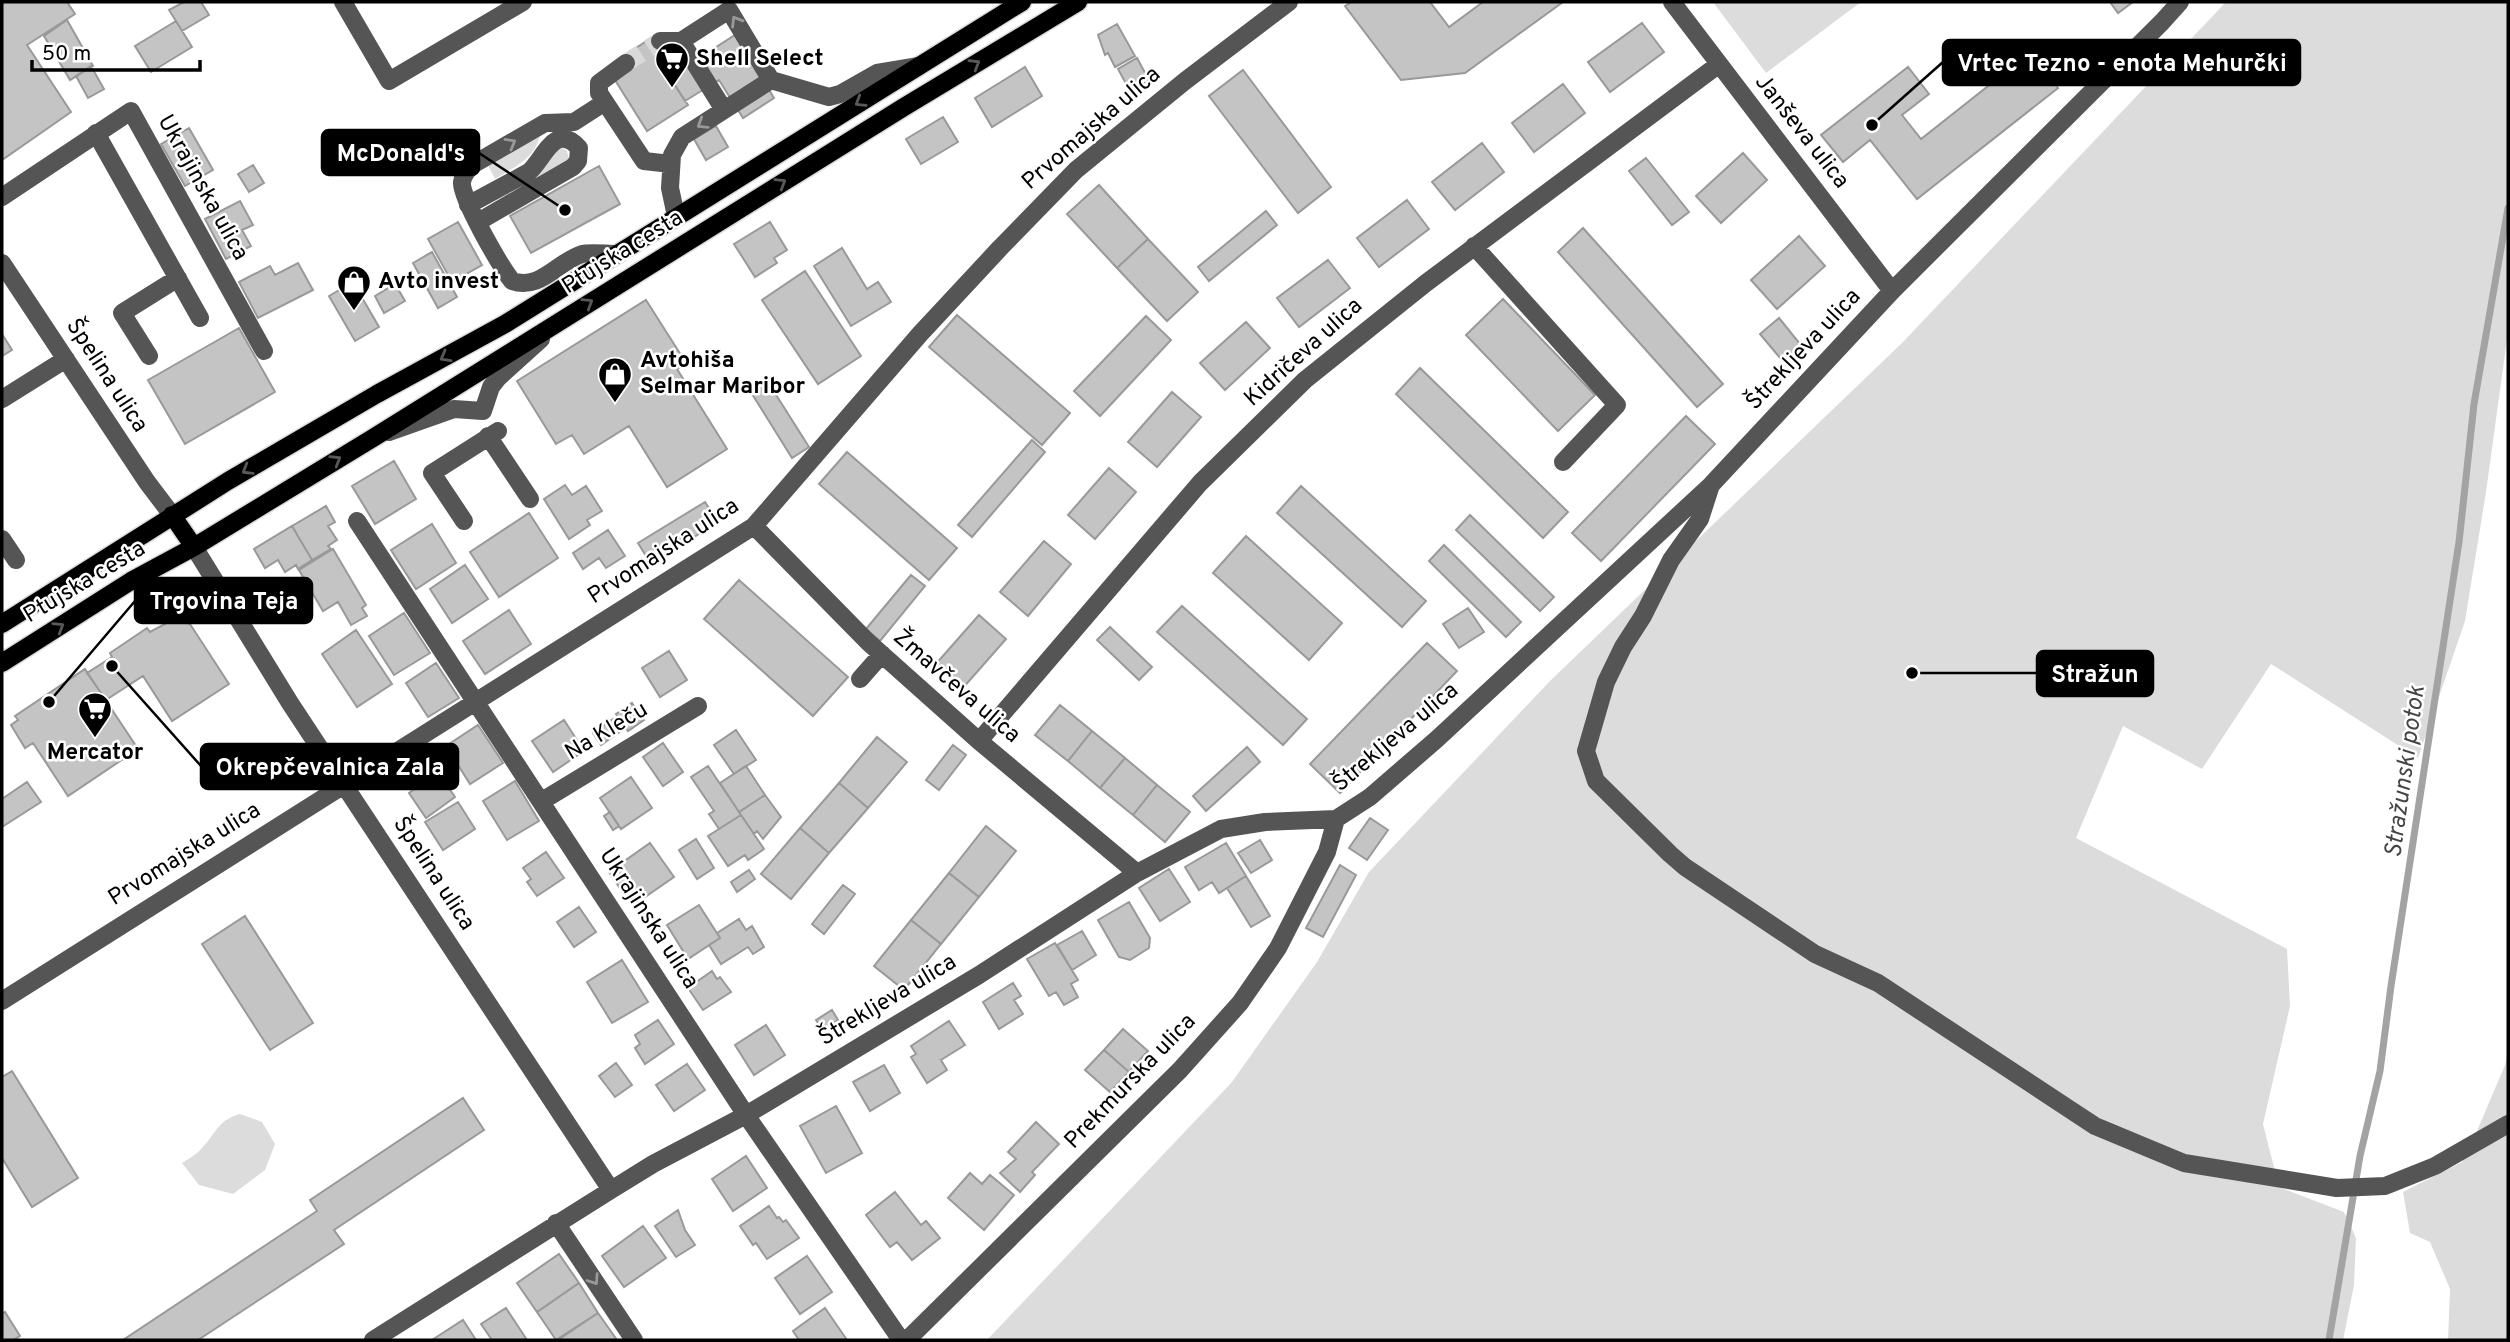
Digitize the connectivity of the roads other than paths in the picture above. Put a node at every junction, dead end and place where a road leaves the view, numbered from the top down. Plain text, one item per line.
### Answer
1 (343, 2) edge
2 (523, 2) edge
3 (1022, 2) edge
4 (1078, 2) edge
5 (1289, 2) edge
6 (1672, 2) edge
7 (2180, 2) edge
8 (660, 41) tunnel mouth
9 (681, 41) junction
10 (626, 63) tunnel mouth
11 (1718, 65) junction
12 (919, 66) junction
13 (772, 79) junction
14 (605, 102) junction
15 (724, 110) junction
16 (96, 133) junction
17 (671, 164) junction
18 (2, 197) edge
19 (468, 205) junction
20 (676, 216) junction
21 (478, 222) junction
22 (1474, 246) junction
23 (616, 254) junction
24 (2, 263) edge
25 (178, 278) junction
26 (1892, 291) junction
27 (200, 318) dead end
28 (562, 320) junction
29 (264, 351) dead end
30 (149, 356) dead end
31 (66, 359) junction
32 (2, 399) edge
33 (373, 438) junction
34 (1563, 462) dead end
35 (1711, 485) junction
36 (530, 499) dead end
37 (172, 515) junction
38 (358, 521) dead end
39 (464, 521) dead end
40 (754, 526) junction
41 (2, 538) edge
42 (194, 547) junction
43 (16, 559) dead end
44 (2, 624) edge
45 (882, 654) junction
46 (2, 663) edge
47 (860, 679) dead end
48 (475, 700) junction
49 (698, 706) dead end
50 (979, 741) junction
51 (345, 784) junction
52 (542, 801) junction
53 (1336, 819) junction
54 (1137, 873) junction
55 (2, 1001) edge
56 (746, 1115) junction
57 (2508, 1124) edge
58 (611, 1190) junction
59 (556, 1223) junction
60 (373, 1340) edge
61 (634, 1340) edge
62 (901, 1340) edge
63 (907, 1340) edge

1 - 2 street
3 - 12 main road, Ptujska cesta
28 -> 4 main road, Ptujska cesta
5 - 40 street, Prvomajska ulica
6 - 11 street, Janševa ulica
7 - 26 street, Štrekljeva ulica
8 - 9 street
13 -> 9 street
9 - 15 street
10 - 14 street
11 - 22 street, Kidričeva ulica
11 - 26 street, Janševa ulica
12 - 13 street
12 -> 20 main road, Ptujska cesta
13 - 15 street
14 - 17 street
19 -> 14 street
15 -> 17 street
16 - 18 street, Ukrajinska ulica
16 - 25 street
16 - 29 street, Ukrajinska ulica
17 - 20 street
19 - 21 street
19 - 21 street
20 - 23 main road, Ptujska cesta
21 - 23 street
22 - 34 street
22 - 50 street, Kidričeva ulica
23 -> 37 main road, Ptujska cesta
24 - 31 street, Špelina ulica
25 - 27 street
25 - 30 street
26 - 35 street, Štrekljeva ulica
28 - 33 main road, Ptujska cesta
28 - 33 street
31 - 32 street
31 - 37 street, Špelina ulica
42 -> 33 main road, Ptujska cesta
35 - 53 street, Štrekljeva ulica
35 - 57 street
36 - 39 street
37 - 42 main road
37 - 44 main road, Ptujska cesta
38 - 48 street, Ukrajinska ulica
40 - 45 street, Žmavčeva ulica
40 - 48 street, Prvomajska ulica
41 - 43 street
46 -> 42 main road, Ptujska cesta
42 - 51 street, Špelina ulica
45 - 47 street
45 - 50 street, Žmavčeva ulica
48 - 51 street, Prvomajska ulica
48 - 52 street, Ukrajinska ulica
49 - 52 street, Na Kleču
50 - 54 street, Žmavčeva ulica
51 - 55 street, Prvomajska ulica
51 - 58 street, Špelina ulica
52 - 56 street, Ukrajinska ulica
53 - 54 street, Štrekljeva ulica
53 - 63 street, Prekmurska ulica
54 - 56 street, Štrekljeva ulica
56 - 58 street, Štrekljeva ulica
56 - 62 street, Ukrajinska ulica
58 - 59 street, Štrekljeva ulica
59 - 60 street, Štrekljeva ulica
59 -> 61 street

